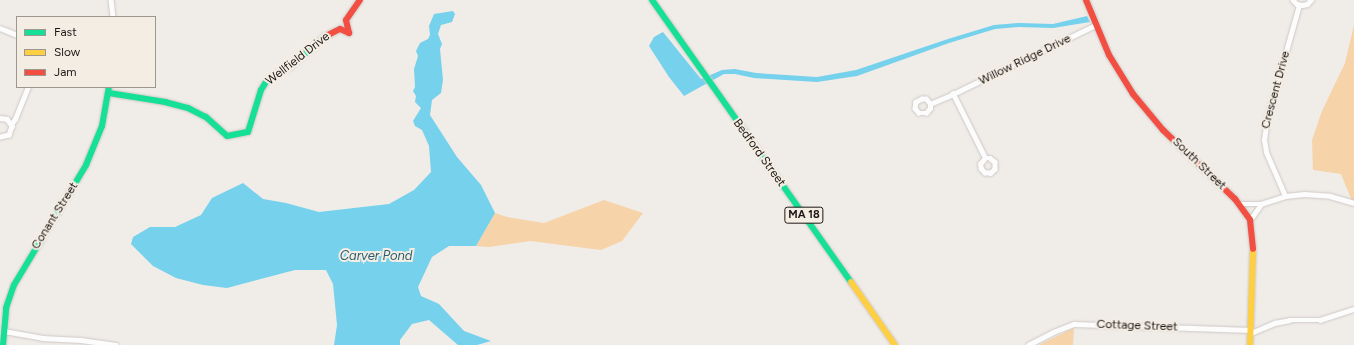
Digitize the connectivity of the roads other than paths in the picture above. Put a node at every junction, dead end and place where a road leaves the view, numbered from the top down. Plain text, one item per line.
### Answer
1 (111, 0) edge
2 (360, 0) edge
3 (652, 0) edge
4 (1086, 0) edge
5 (1293, 0) edge
6 (1311, 0) edge
7 (1299, 5) junction
8 (113, 16) edge
9 (1096, 25) junction
10 (0, 28) edge
11 (16, 35) edge
12 (28, 88) edge
13 (109, 90) edge
14 (953, 94) junction
15 (930, 104) dead end
16 (0, 118) edge
17 (12, 123) junction
18 (0, 137) edge
19 (985, 158) dead end
20 (1285, 196) junction
21 (1354, 203) edge
22 (1239, 204) junction
23 (1261, 204) junction
24 (1250, 220) junction
25 (1354, 309) edge
26 (4, 331) junction
27 (1251, 331) junction
28 (3, 345) edge
29 (116, 345) edge
30 (895, 345) edge
31 (1028, 345) edge
32 (1250, 345) edge

1 - 8 street
2 - 13 street, Wellfield Drive
3 - 30 street, Bedford Street / MA 18
4 - 9 street, South Street
5 - 7 street
6 - 7 street
7 - 20 street, Crescent Drive
9 - 14 street, Willow Ridge Drive
9 - 22 street, South Street
10 - 11 street
12 - 17 street
13 - 26 street, Conant Street
14 - 15 street, Willow Ridge Drive
14 - 19 street
16 - 17 street
17 - 18 street
20 - 21 street
20 - 23 street
22 - 23 street
22 - 24 street, South Street
23 - 24 street
24 - 27 street, South Street
25 - 27 street
26 - 28 street, Conant Street
26 - 29 street
27 - 31 street, Cottage Street
27 - 32 street, South Street

